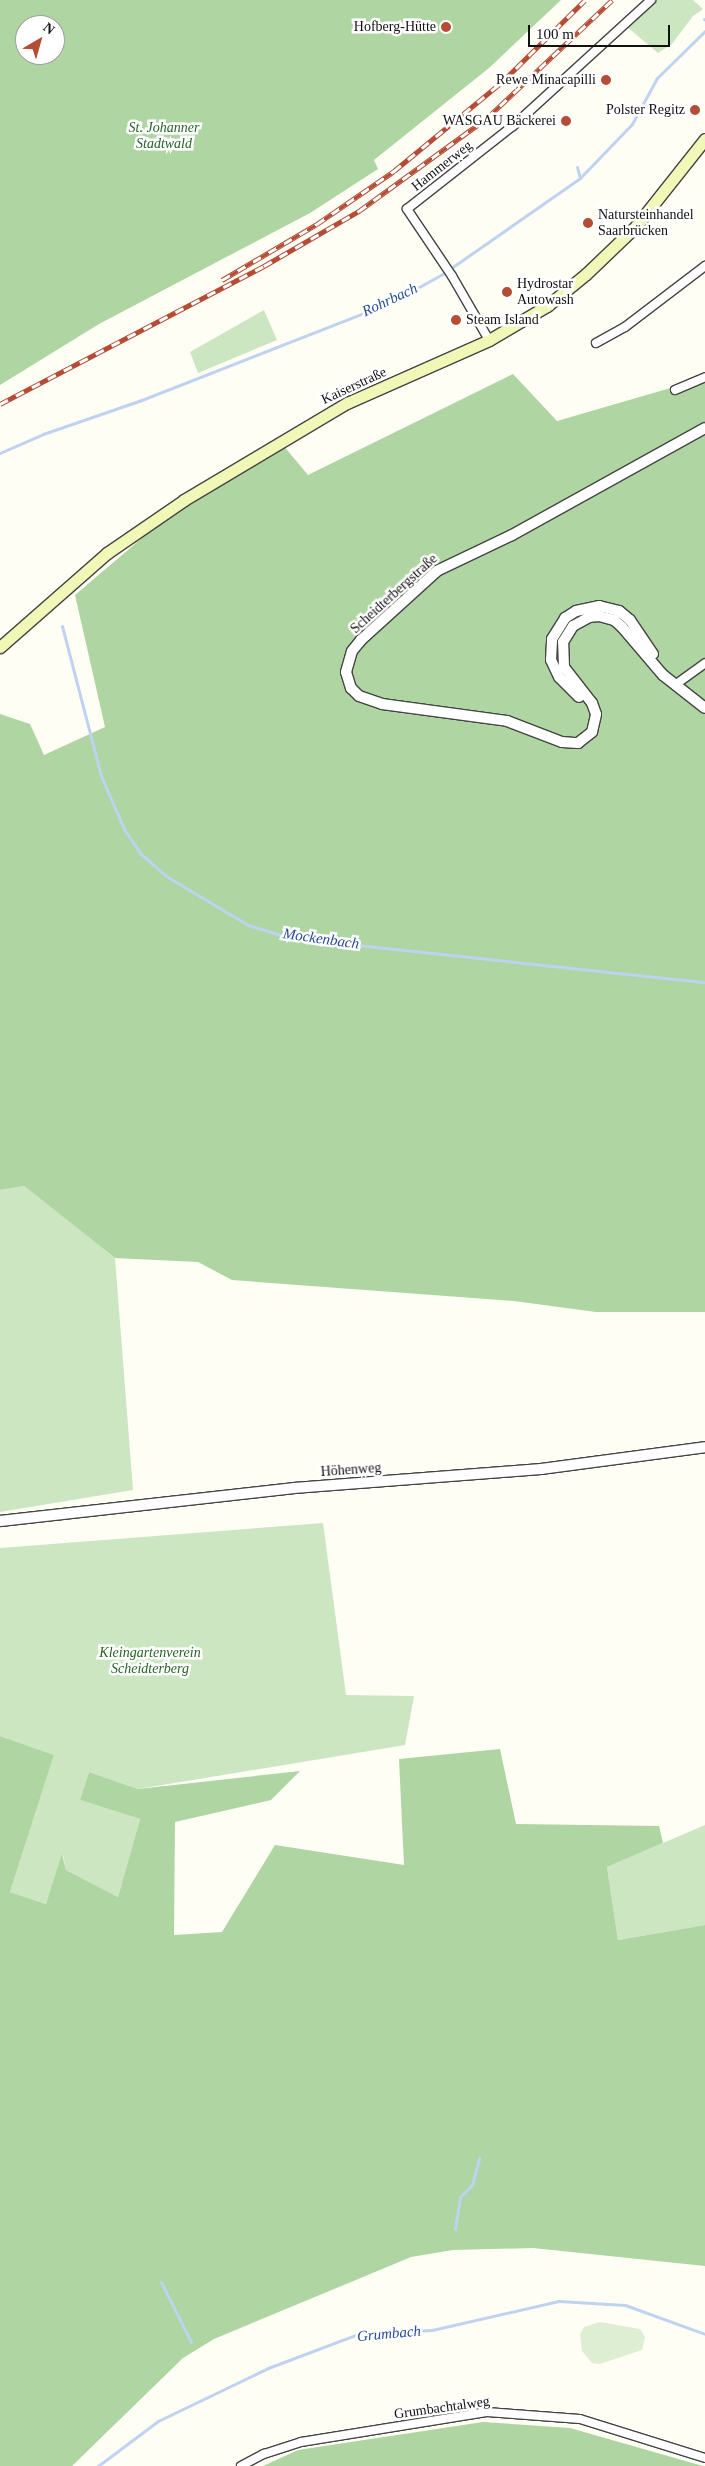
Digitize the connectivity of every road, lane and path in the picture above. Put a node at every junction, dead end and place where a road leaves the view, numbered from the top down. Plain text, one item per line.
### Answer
1 (651, 0) edge
2 (705, 139) edge
3 (705, 266) edge
4 (488, 340) junction
5 (596, 343) dead end
6 (705, 378) edge
7 (675, 390) dead end
8 (705, 428) edge
9 (0, 647) edge
10 (705, 663) edge
11 (675, 685) junction
12 (705, 708) edge
13 (705, 1447) edge
14 (0, 1521) edge
15 (705, 2458) edge
16 (241, 2466) edge

1 - 4 street, Hammerweg
2 - 4 main road, Kaiserstraße
3 - 5 street
4 - 9 main road, Kaiserstraße
6 - 7 street
8 - 11 street, Scheidterbergstraße
10 - 11 street
11 - 12 street, Scheidterbergstraße
13 - 14 street, Höhenweg
15 - 16 street, Grumbachtalweg

